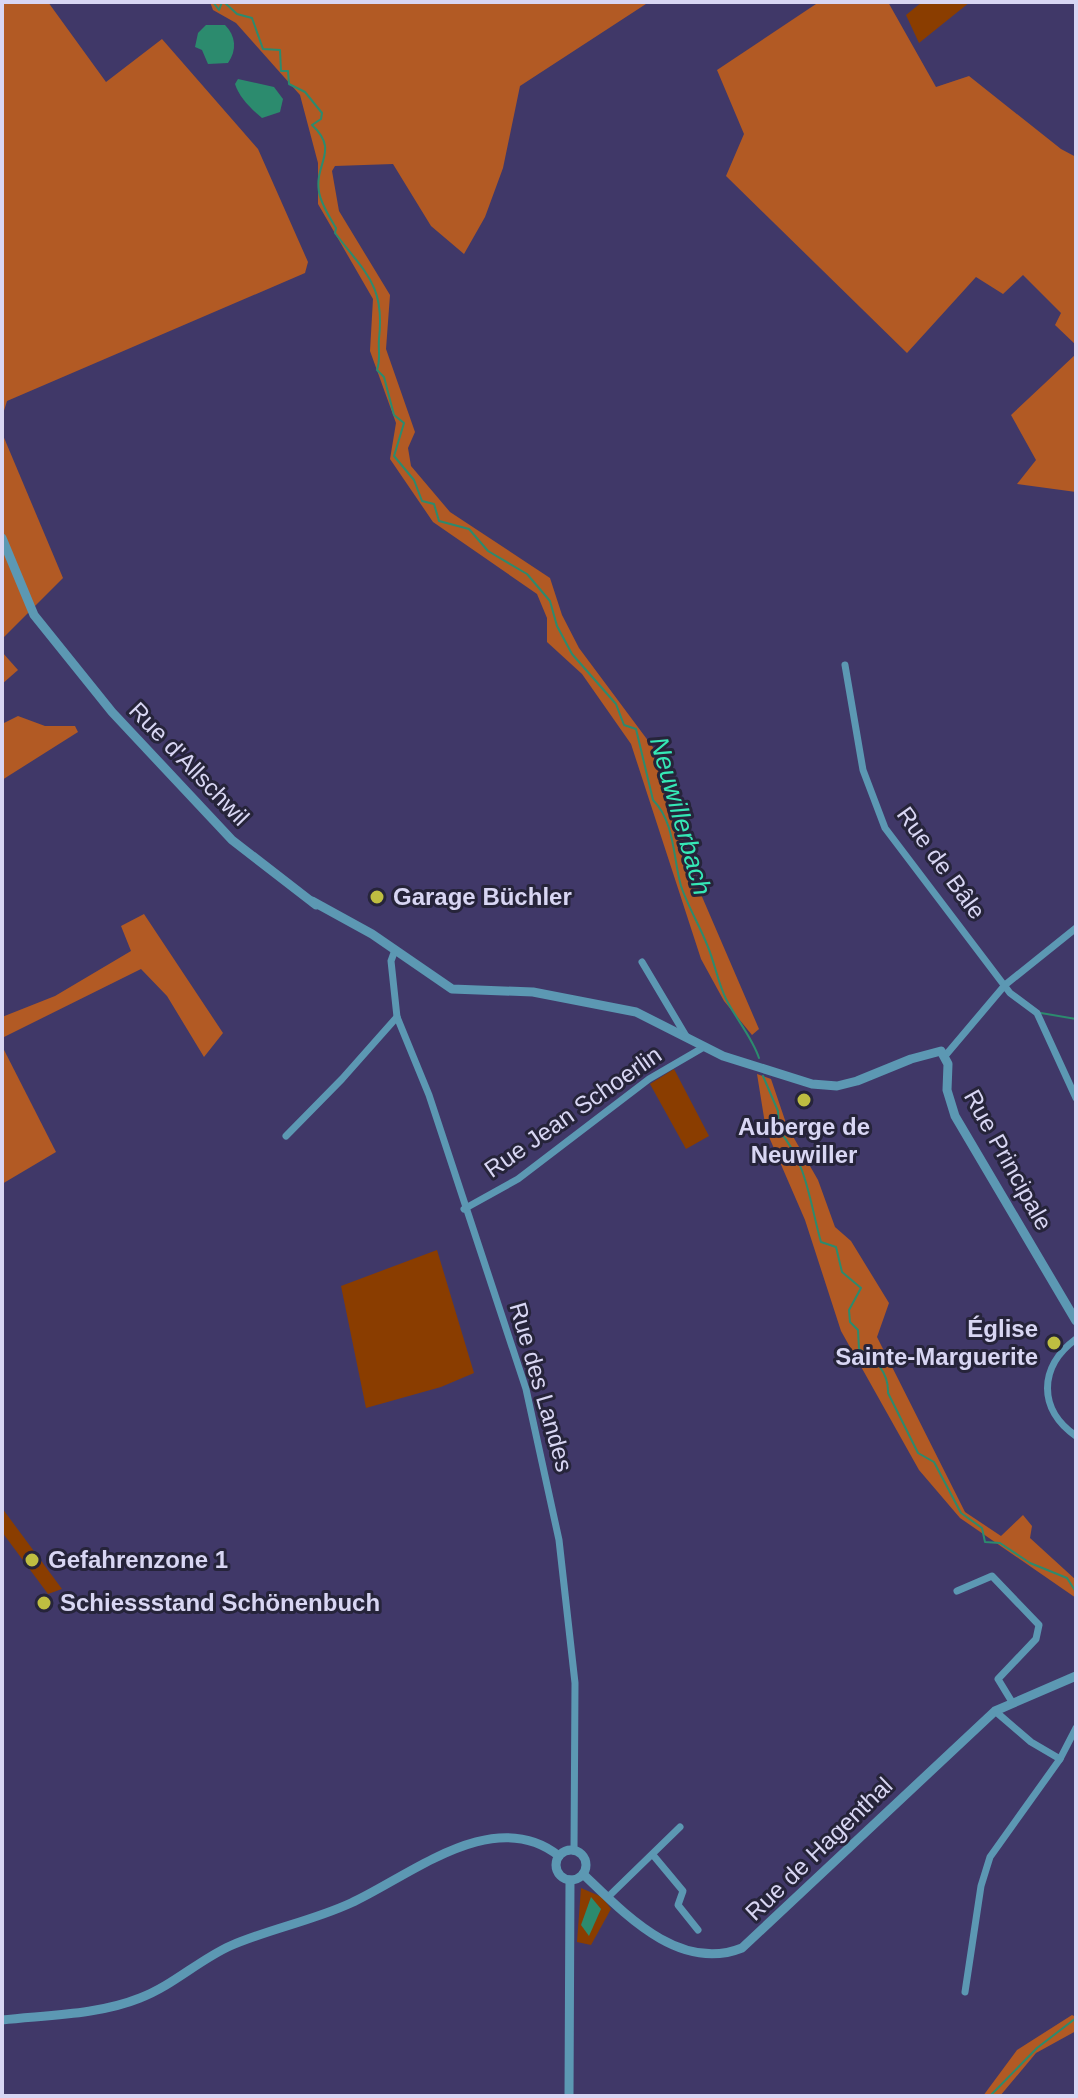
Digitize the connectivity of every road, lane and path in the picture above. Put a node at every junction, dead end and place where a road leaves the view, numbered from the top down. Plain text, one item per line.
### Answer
1 (2, 538) edge
2 (845, 665) dead end
3 (1076, 928) edge
4 (395, 950) junction
5 (642, 962) dead end
6 (1005, 985) junction
7 (397, 1017) junction
8 (686, 1036) junction
9 (704, 1047) junction
10 (945, 1056) junction
11 (1076, 1098) edge
12 (286, 1136) dead end
13 (464, 1209) junction
14 (1076, 1321) edge
15 (1076, 1339) edge
16 (1076, 1436) edge
17 (957, 1591) dead end
18 (1076, 1676) edge
19 (1012, 1702) junction
20 (995, 1711) junction
21 (1076, 1728) edge
22 (1073, 1745) edge
23 (1060, 1759) junction
24 (680, 1827) dead end
25 (574, 1851) junction
26 (653, 1855) junction
27 (559, 1856) junction
28 (583, 1874) junction
29 (570, 1880) junction
30 (608, 1897) junction
31 (698, 1930) dead end
32 (965, 1992) dead end
33 (2, 2020) edge
34 (569, 2096) edge

1 - 4 street, Rue d'Allschwil
2 - 6 street, Rue de Bâle
3 - 6 street
4 - 7 street, Rue des Landes
4 - 8 street, Rue d'Allschwil
5 - 8 street
6 - 10 street
6 - 11 street, Rue de Bâle
7 - 12 street
7 - 13 street, Rue des Landes
8 - 9 street, Rue d'Allschwil
9 - 10 street, Rue d'Allschwil
9 - 13 street, Rue Jean Schoerlin
10 - 14 street, Rue Principale
13 - 25 street, Rue des Landes
15 - 16 street
17 - 19 street
18 - 19 street, Rue de Hagenthal
19 - 20 street, Rue de Hagenthal
20 - 23 street
20 - 30 street, Rue de Hagenthal
21 - 22 street
22 - 23 street
23 - 32 street
24 - 26 street
25 - 27 street
25 - 28 street
26 - 30 street
26 - 31 street
27 - 29 street
27 - 33 street
28 - 29 street
28 - 30 street, Rue de Hagenthal
29 - 34 street

